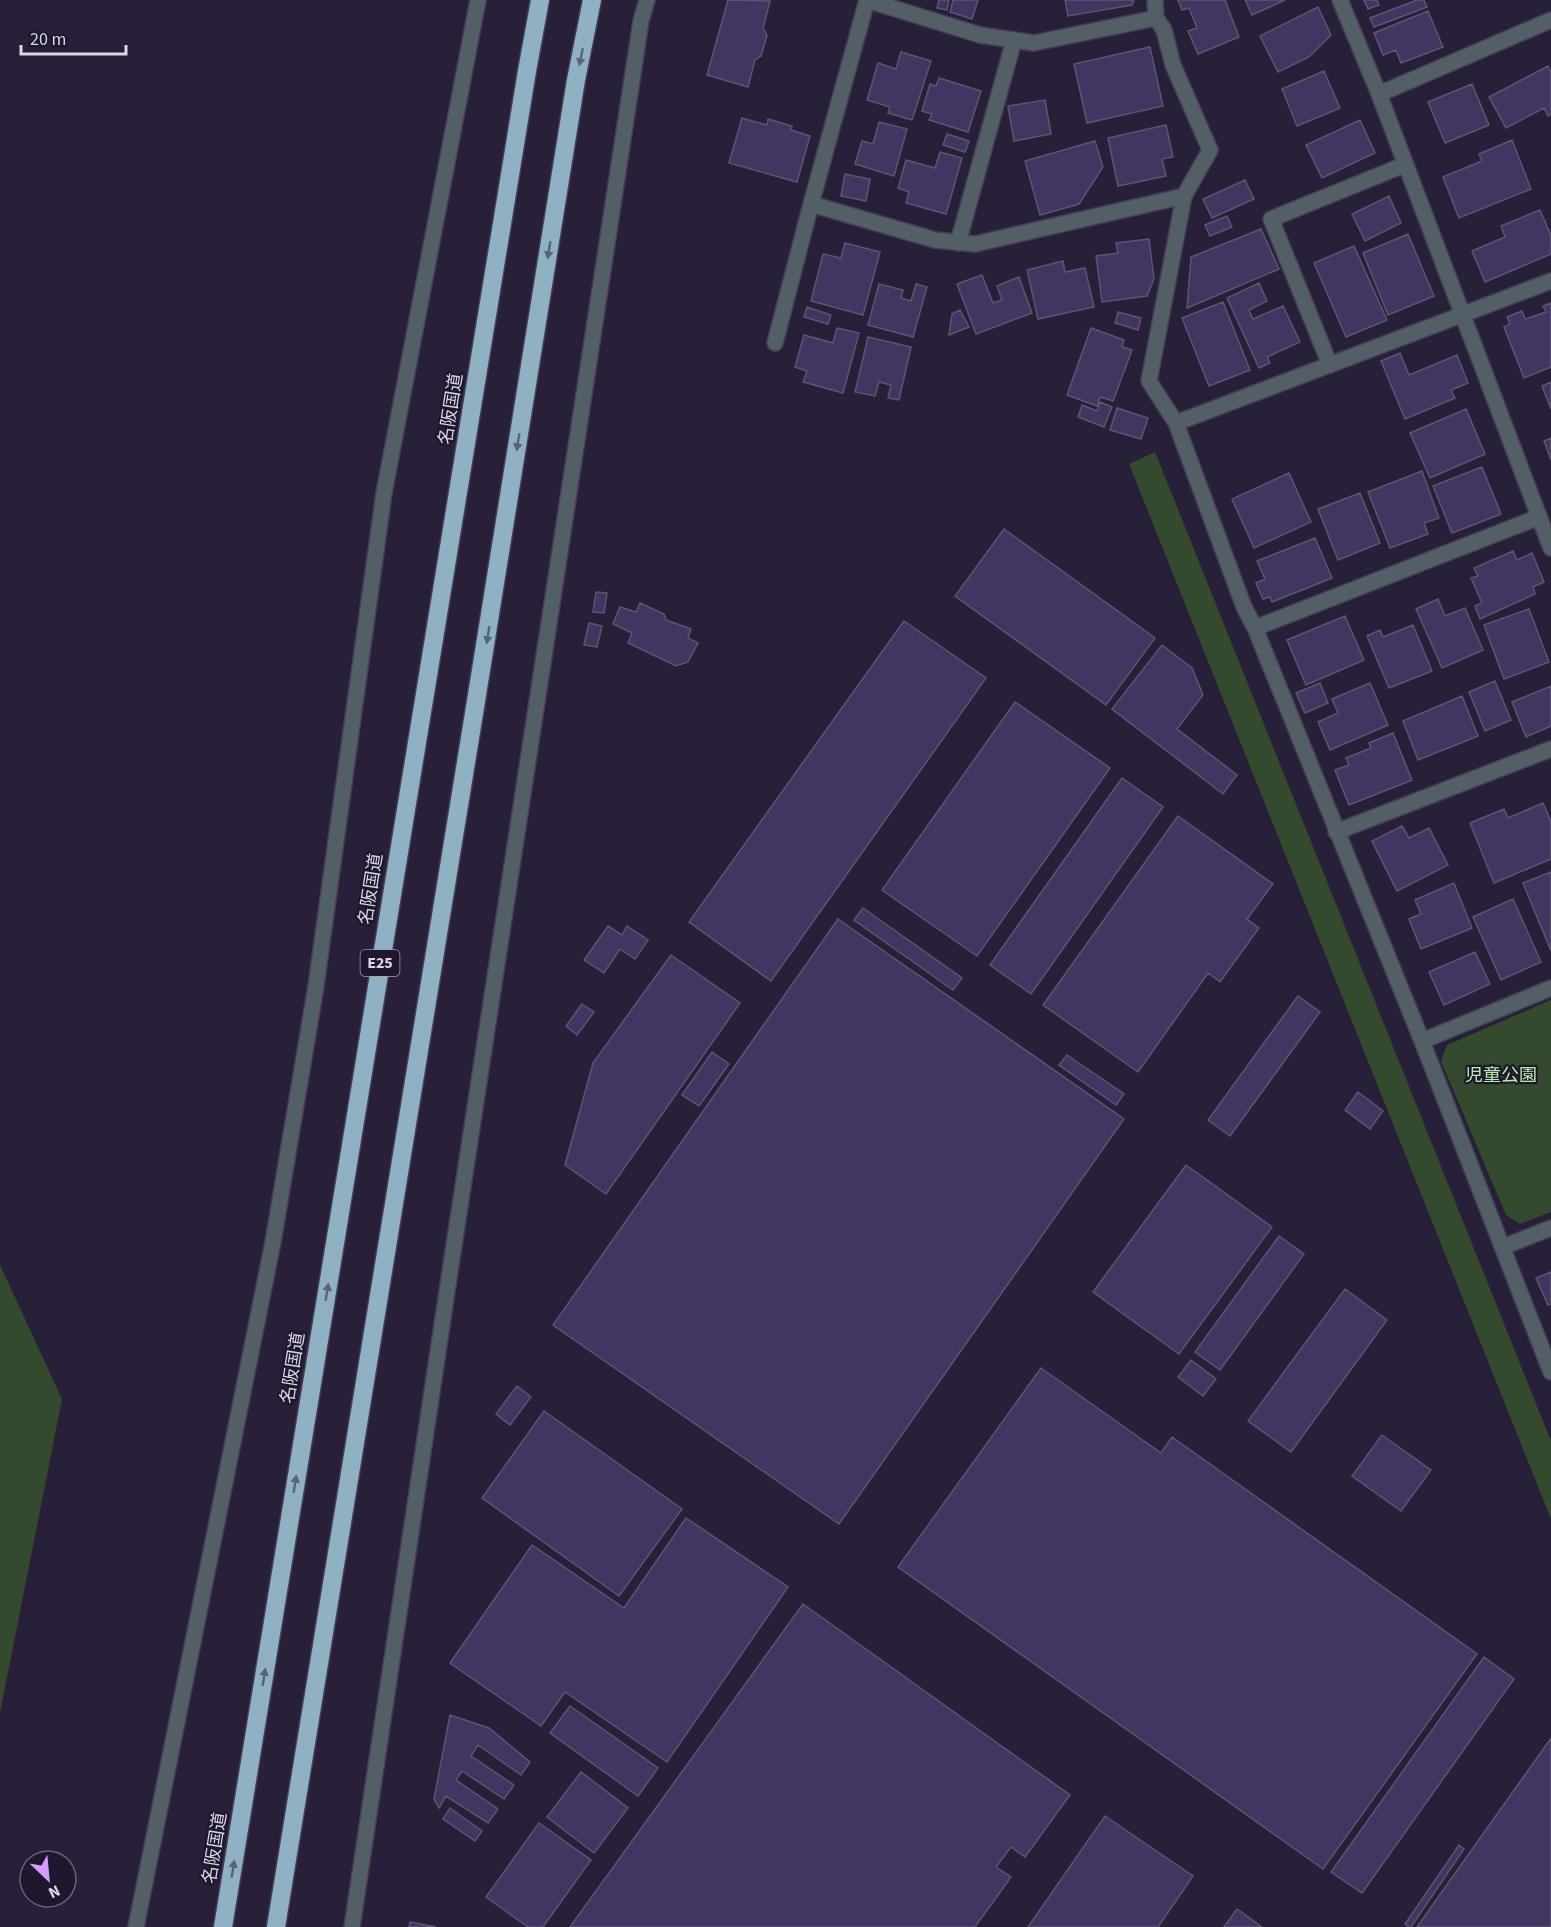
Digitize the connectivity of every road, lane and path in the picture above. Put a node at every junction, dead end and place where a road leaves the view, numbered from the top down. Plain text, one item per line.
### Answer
1 (478, 0) edge
2 (540, 0) edge
3 (592, 0) edge
4 (647, 0) edge
5 (867, 0) edge
6 (1155, 0) edge
7 (1340, 0) edge
8 (1156, 18) junction
9 (1551, 20) edge
10 (1014, 40) junction
11 (1379, 94) junction
12 (1404, 165) junction
13 (1184, 196) junction
14 (810, 204) junction
15 (958, 243) junction
16 (1551, 281) edge
17 (1463, 315) junction
18 (775, 343) dead end
19 (1330, 365) junction
20 (1176, 423) junction
21 (1539, 517) junction
22 (1551, 548) edge
23 (1255, 628) junction
24 (1551, 749) edge
25 (1336, 832) junction
26 (1551, 988) edge
27 (1422, 1041) junction
28 (1551, 1228) edge
29 (1503, 1247) junction
30 (1551, 1372) edge
31 (136, 1927) edge
32 (223, 1927) edge
33 (276, 1927) edge
34 (352, 1927) edge

1 - 31 street
32 -> 2 highway, 名阪国道 / E25
3 -> 33 highway
4 - 34 street
5 - 10 street
5 - 14 street
6 - 8 street
7 - 11 street
8 - 10 street
8 - 13 street
9 - 11 street
10 - 15 street
11 - 12 street
12 - 17 street
12 - 19 street
13 - 15 street
13 - 20 street
14 - 15 street
14 - 18 street
16 - 17 street
17 - 19 street
17 - 21 street
19 - 20 street
20 - 23 street
21 - 22 street
21 - 23 street
23 - 25 street
24 - 25 street
25 - 27 street
26 - 27 street
27 - 29 street
28 - 29 street
29 - 30 street

